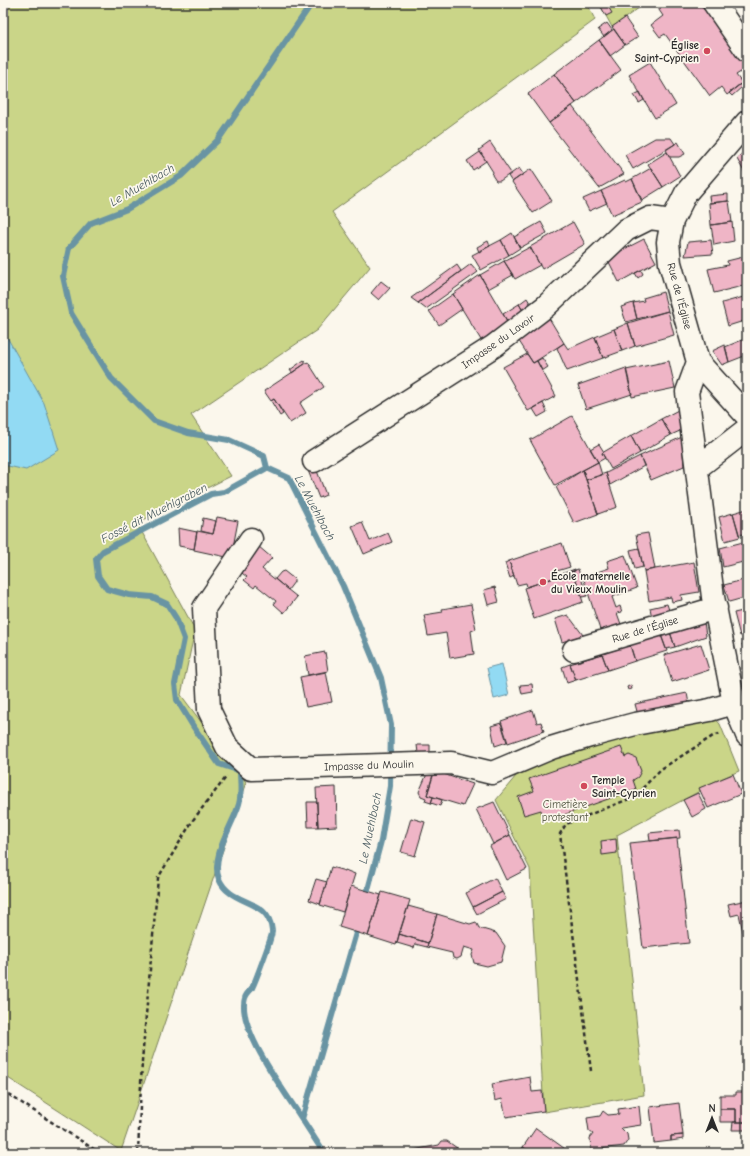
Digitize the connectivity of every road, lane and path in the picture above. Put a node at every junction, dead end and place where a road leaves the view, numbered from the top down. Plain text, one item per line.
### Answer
1 (714, 3) edge
2 (747, 51) edge
3 (747, 122) edge
4 (672, 221) junction
5 (698, 362) junction
6 (747, 416) edge
7 (747, 429) edge
8 (314, 461) dead end
9 (697, 468) junction
10 (251, 539) dead end
11 (716, 608) junction
12 (574, 650) dead end
13 (734, 703) junction
14 (745, 730) edge
15 (226, 776) dead end
16 (591, 1071) dead end
17 (3, 1091) edge
18 (100, 1153) edge
19 (138, 1153) edge

1 - 2 street
3 - 4 street, Rue de l'Église
4 - 5 street, Rue de l'Église
4 - 8 street, Impasse du Lavoir
5 - 6 street
5 - 9 street
7 - 9 street
9 - 11 street
10 - 13 street, Impasse du Moulin
11 - 12 street, Rue de l'Église
11 - 13 street
13 - 14 street
14 - 16 path
15 - 19 path
17 - 18 path

